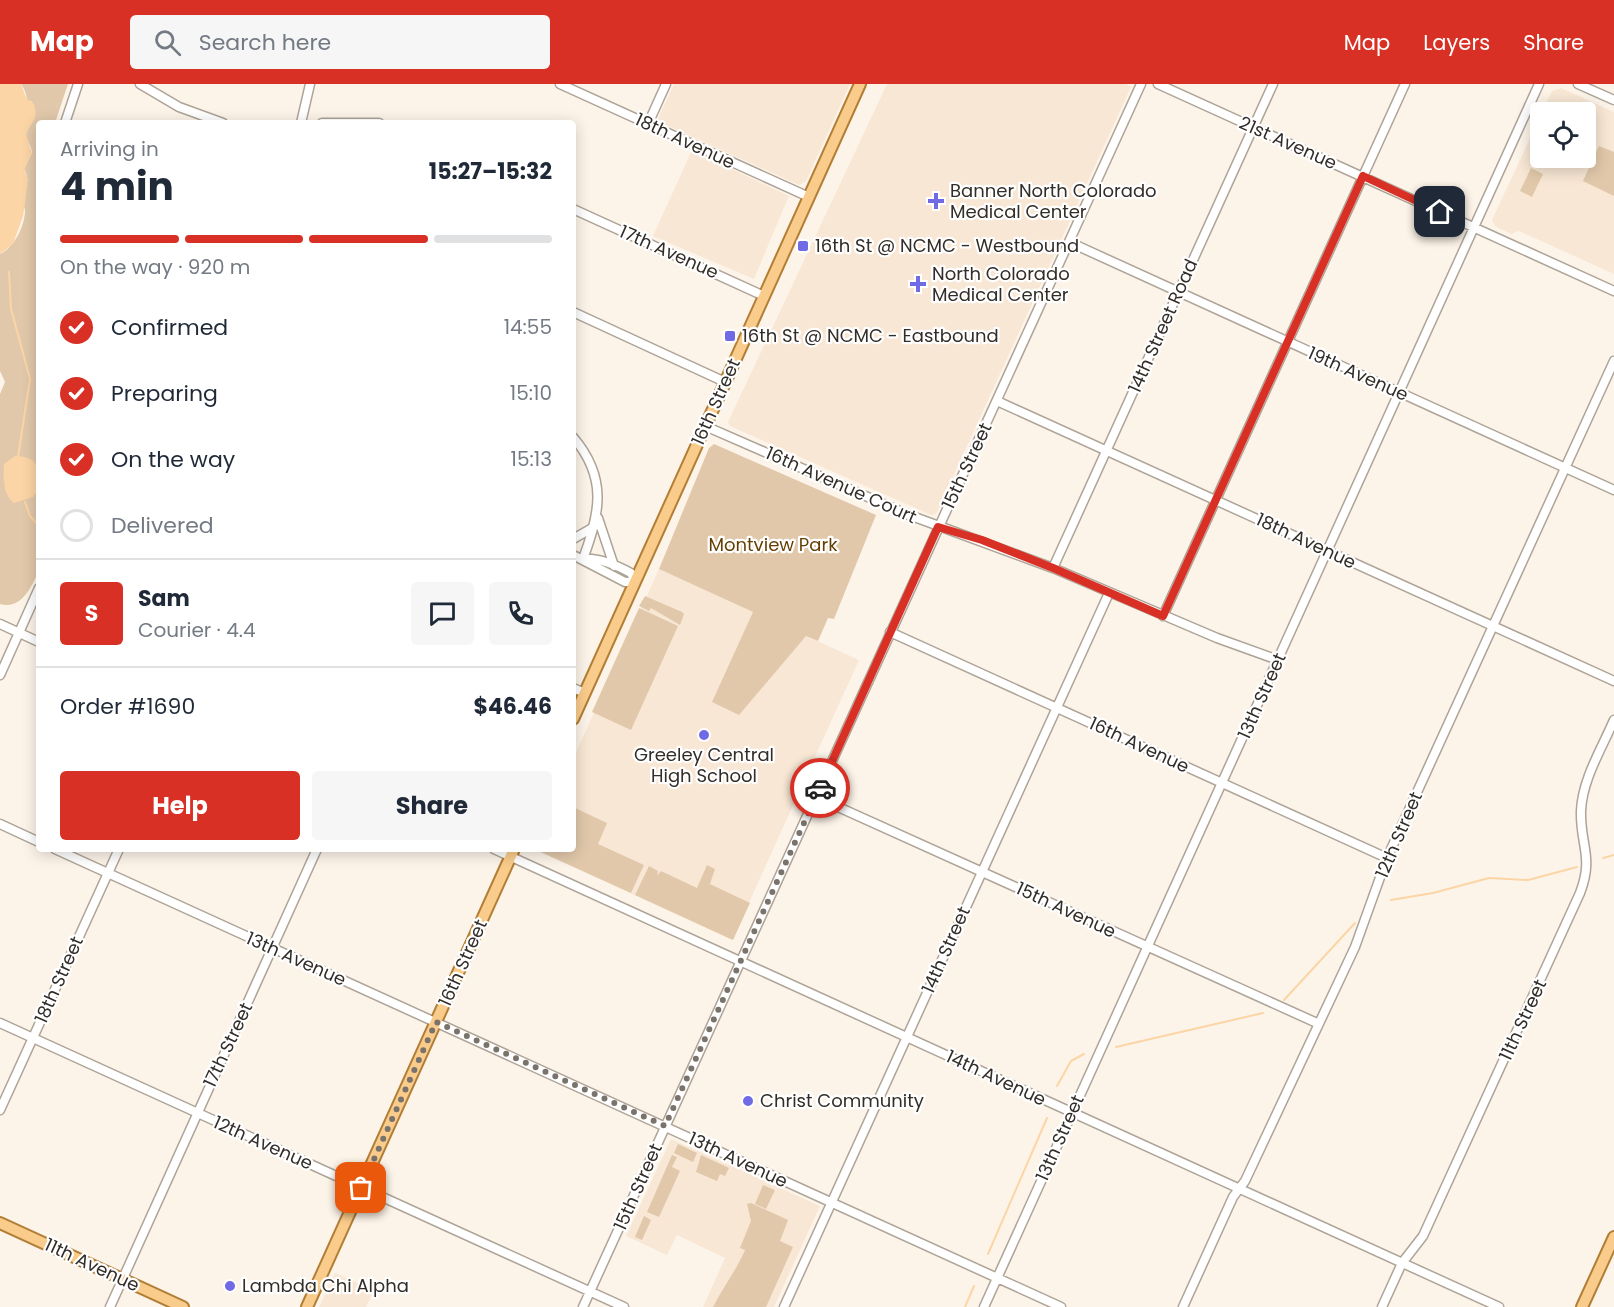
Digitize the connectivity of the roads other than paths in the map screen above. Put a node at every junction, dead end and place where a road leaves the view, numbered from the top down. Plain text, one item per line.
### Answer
1 (78, 84) edge
2 (140, 84) edge
3 (310, 84) edge
4 (560, 84) edge
5 (666, 84) edge
6 (860, 84) edge
7 (1141, 84) edge
8 (1158, 84) edge
9 (1273, 84) edge
10 (1405, 84) edge
11 (1539, 84) edge
12 (1578, 84) edge
13 (1614, 100) edge
14 (66, 120) edge
15 (215, 120) edge
16 (302, 120) edge
17 (648, 124) junction
18 (1254, 127) junction
19 (1363, 176) junction
20 (809, 197) junction
21 (576, 210) edge
22 (1474, 227) junction
23 (1069, 242) junction
24 (1614, 291) edge
25 (1179, 292) junction
26 (764, 296) junction
27 (576, 313) edge
28 (1287, 342) junction
29 (1614, 361) edge
30 (725, 382) junction
31 (1399, 392) junction
32 (997, 401) junction
33 (705, 426) junction
34 (576, 440) edge
35 (1107, 450) junction
36 (1565, 468) junction
37 (1614, 490) edge
38 (1216, 500) junction
39 (598, 517) junction
40 (594, 527) junction
41 (938, 527) junction
42 (576, 537) edge
43 (1327, 551) junction
44 (576, 556) edge
45 (583, 559) junction
46 (615, 566) junction
47 (1053, 568) junction
48 (635, 582) junction
49 (1109, 592) junction
50 (36, 595) edge
51 (1163, 616) junction
52 (0, 624) edge
53 (1493, 626) junction
54 (890, 632) junction
55 (19, 633) junction
56 (36, 641) edge
57 (1278, 660) junction
58 (0, 675) edge
59 (1614, 681) edge
60 (576, 689) edge
61 (585, 693) junction
62 (1056, 707) junction
63 (576, 712) edge
64 (1614, 720) edge
65 (1222, 783) junction
66 (816, 797) junction
67 (0, 824) edge
68 (36, 841) edge
69 (62, 852) edge
70 (118, 852) edge
71 (316, 852) edge
72 (513, 853) edge
73 (1387, 858) junction
74 (981, 871) junction
75 (108, 873) junction
76 (272, 948) junction
77 (1147, 948) junction
78 (741, 962) junction
79 (436, 1022) junction
80 (0, 1023) edge
81 (1317, 1023) junction
82 (906, 1037) junction
83 (33, 1038) junction
84 (0, 1110) edge
85 (197, 1113) junction
86 (1072, 1113) junction
87 (665, 1126) junction
88 (361, 1188) junction
89 (1238, 1188) junction
90 (832, 1203) junction
91 (0, 1223) edge
92 (1614, 1237) edge
93 (1402, 1263) junction
94 (997, 1278) junction
95 (122, 1279) junction
96 (590, 1292) junction
97 (110, 1307) edge
98 (183, 1307) edge
99 (307, 1307) edge
100 (583, 1307) edge
101 (624, 1307) edge
102 (784, 1307) edge
103 (984, 1307) edge
104 (1061, 1307) edge
105 (1183, 1307) edge
106 (1382, 1307) edge
107 (1499, 1307) edge
108 (1582, 1307) edge

1 - 14 street
2 - 15 street
3 - 16 street
4 - 17 street, 18th Avenue
5 - 17 street
6 - 20 main road, 16th Street
7 - 23 street, 15th Street
8 - 18 street, 21st Avenue
9 - 18 street, 14th Street Road
10 - 19 street
11 - 22 street, 13th Street
12 - 13 street
17 - 20 street, 18th Avenue
18 - 19 street, 21st Avenue
18 - 25 street, 14th Street Road
19 - 22 street, 21st Avenue
19 - 28 street
20 - 26 main road, 16th Street
21 - 26 street, 17th Avenue
22 - 24 street, 21st Avenue
22 - 31 street, 13th Street
23 - 25 street, 19th Avenue
23 - 32 street, 15th Street
25 - 28 street, 19th Avenue
25 - 35 street, 14th Street Road
26 - 30 main road, 16th Street
27 - 30 street
28 - 31 street, 19th Avenue
28 - 38 street
29 - 36 street, 12th Street
30 - 33 main road, 16th Street
31 - 36 street, 19th Avenue
31 - 43 street, 13th Street
32 - 35 street, 18th Avenue
32 - 41 street, 15th Street
33 - 41 street, 16th Avenue Court
33 - 48 main road, 16th Street
34 - 39 street
35 - 38 street, 18th Avenue
35 - 47 street, 14th Street Road
36 - 37 street, 19th Avenue
36 - 53 street, 12th Street
38 - 43 street, 18th Avenue
38 - 51 street
39 - 40 street
39 - 46 street
40 - 42 street
40 - 45 street
41 - 47 street, 16th Avenue Court
41 - 54 street, 15th Street
43 - 53 street, 18th Avenue
43 - 57 street, 13th Street
44 - 45 street
45 - 46 street
45 - 48 street
46 - 48 street
47 - 49 street, 16th Avenue Court
48 - 61 main road, 16th Street
49 - 51 street, 16th Avenue Court
49 - 62 street, 14th Street
50 - 55 street
51 - 57 street, 16th Avenue Court
52 - 55 street
53 - 59 street, 18th Avenue
53 - 73 street, 12th Street
54 - 62 street, 16th Avenue
54 - 66 street, 15th Street
55 - 56 street
55 - 58 street
57 - 65 street, 13th Street
60 - 61 street
61 - 63 main road, 16th Street
62 - 65 street, 16th Avenue
62 - 74 street, 14th Street
64 - 93 street, 11th Street
65 - 73 street, 16th Avenue
65 - 77 street, 13th Street
66 - 74 street, 15th Avenue
66 - 78 street, 15th Street
67 - 68 street
69 - 75 street, 13th Avenue
70 - 75 street, 18th Street
71 - 76 street, 17th Street
72 - 78 street, 14th Avenue
72 - 79 main road, 16th Street
73 - 81 street, 12th Street
74 - 77 street, 15th Avenue
74 - 82 street, 14th Street
75 - 76 street, 13th Avenue
75 - 83 street, 18th Street
76 - 79 street, 13th Avenue
76 - 85 street, 17th Street
77 - 81 street, 15th Avenue
77 - 86 street, 13th Street
78 - 82 street, 14th Avenue
78 - 87 street, 15th Street
79 - 87 street, 13th Avenue
79 - 88 main road, 16th Street
80 - 83 street, 12th Avenue
81 - 89 street, 12th Street
82 - 86 street, 14th Avenue
82 - 90 street, 14th Street
83 - 84 street, 18th Street
83 - 85 street, 12th Avenue
85 - 88 street, 12th Avenue
85 - 95 street, 17th Street
86 - 89 street, 14th Avenue
86 - 94 street, 13th Street
87 - 90 street, 13th Avenue
87 - 96 street, 15th Street
88 - 96 street, 12th Avenue
88 - 99 main road, 16th Street
89 - 93 street, 14th Avenue
89 - 105 street, 12th Street
90 - 94 street, 13th Avenue
90 - 102 street, 14th Street
91 - 95 main road, 11th Avenue
92 - 108 main road
93 - 106 street, 11th Street
93 - 107 street, 14th Avenue
94 - 103 street, 13th Street
94 - 104 street, 13th Avenue
95 - 97 street, 17th Street
95 - 98 main road, 11th Avenue
96 - 100 street, 15th Street
96 - 101 street, 12th Avenue

